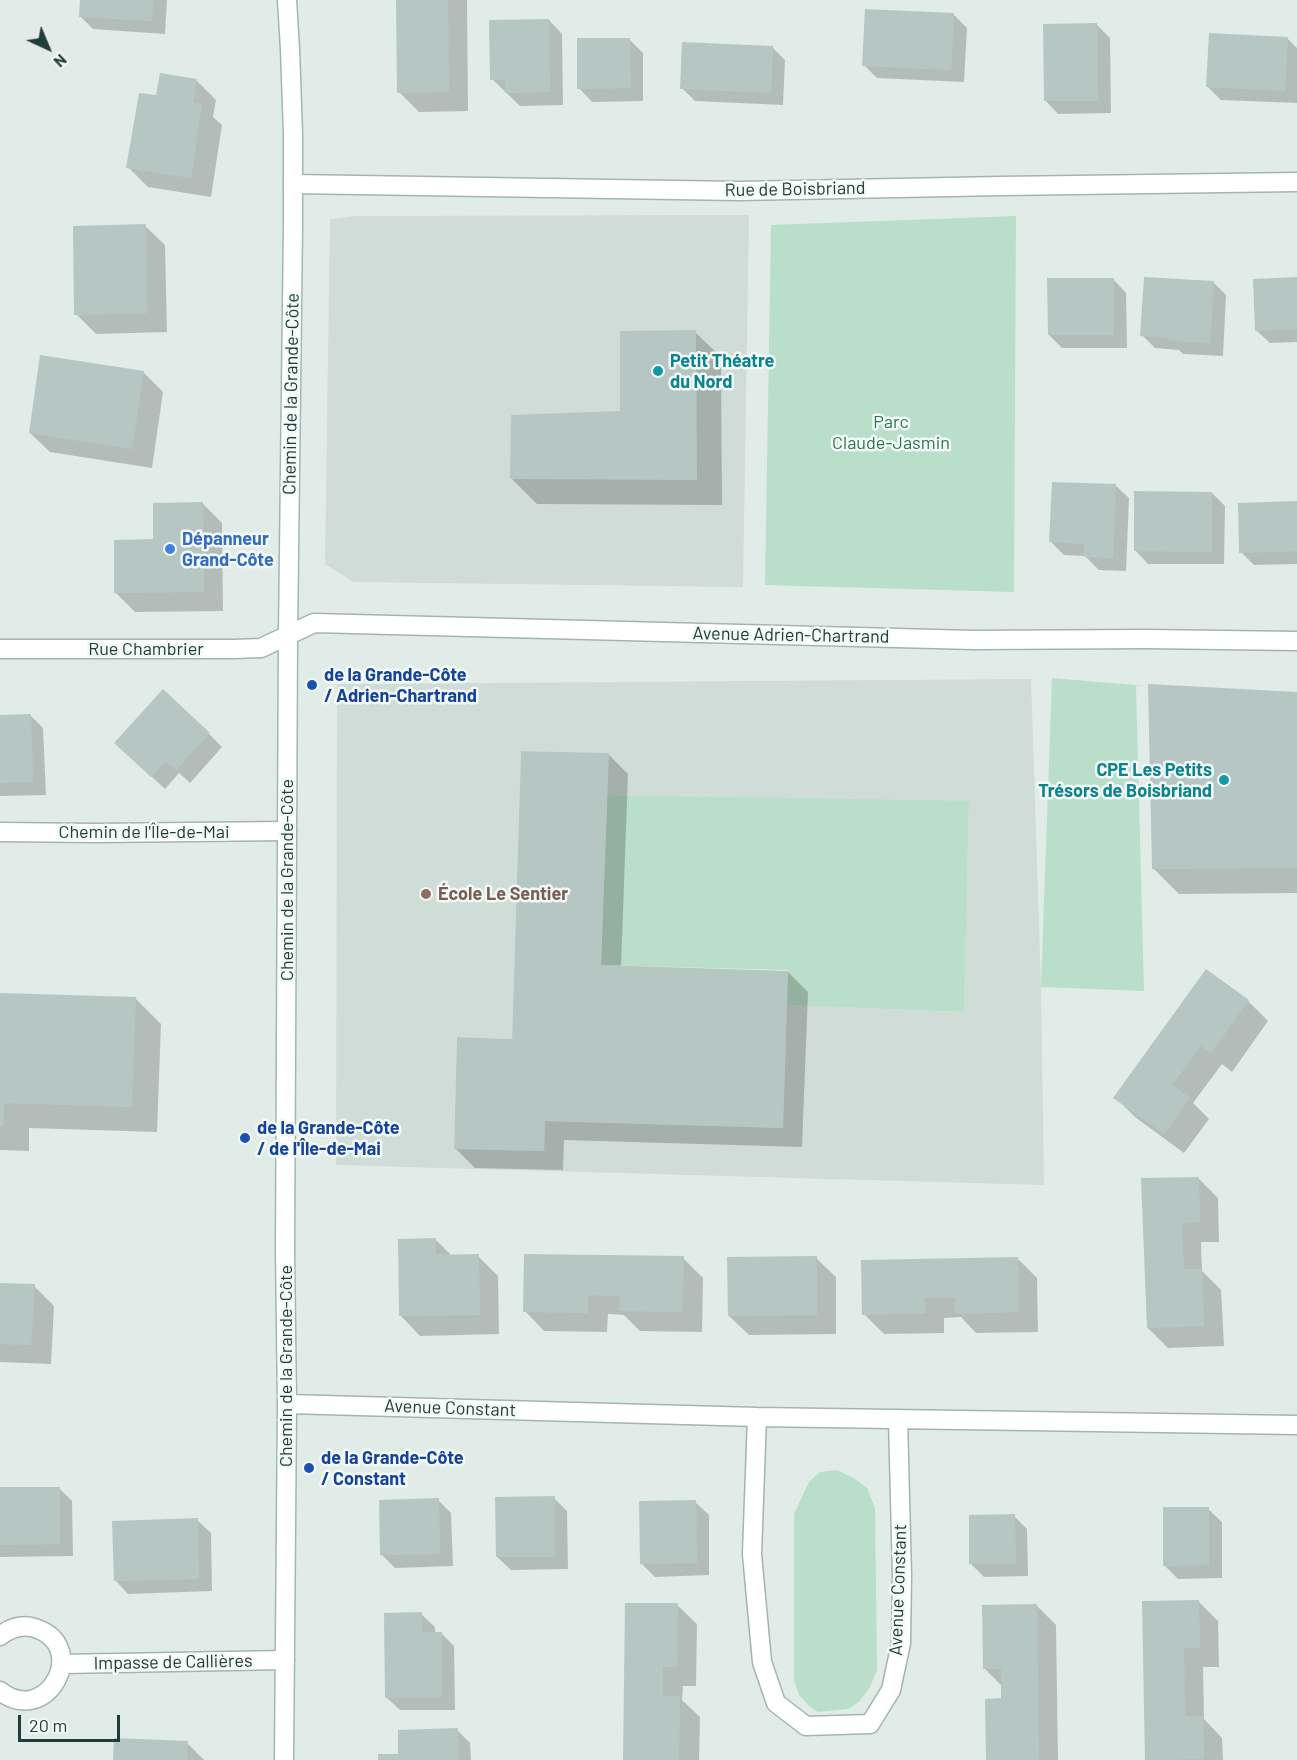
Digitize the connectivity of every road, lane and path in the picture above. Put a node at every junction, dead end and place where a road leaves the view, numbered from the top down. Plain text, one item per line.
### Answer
1 (287, 0) edge
2 (1297, 182) edge
3 (293, 184) junction
4 (288, 634) junction
5 (1297, 641) edge
6 (0, 649) edge
7 (287, 831) junction
8 (0, 832) edge
9 (287, 1404) junction
10 (757, 1417) junction
11 (898, 1419) junction
12 (1297, 1425) edge
13 (0, 1636) edge
14 (285, 1660) junction
15 (61, 1664) junction
16 (0, 1691) edge
17 (284, 1760) edge

1 - 3 street, Chemin de la Grande-Côte
2 - 3 street, Rue de Boisbriand
3 - 4 street, Chemin de la Grande-Côte
4 - 5 street, Avenue Adrien-Chartrand
4 - 6 street, Rue Chambrier
4 - 7 street, Chemin de la Grande-Côte
7 - 8 street, Chemin de l'Île-de-Mai
7 - 9 street, Chemin de la Grande-Côte
9 - 10 street, Avenue Constant
9 - 14 street, Chemin de la Grande-Côte
10 - 11 street, Avenue Constant
10 - 11 street, Avenue Constant
11 - 12 street, Avenue Constant
13 - 15 street
14 - 15 street, Impasse de Callières
14 - 17 street, Chemin de la Grande-Côte
15 - 16 street

